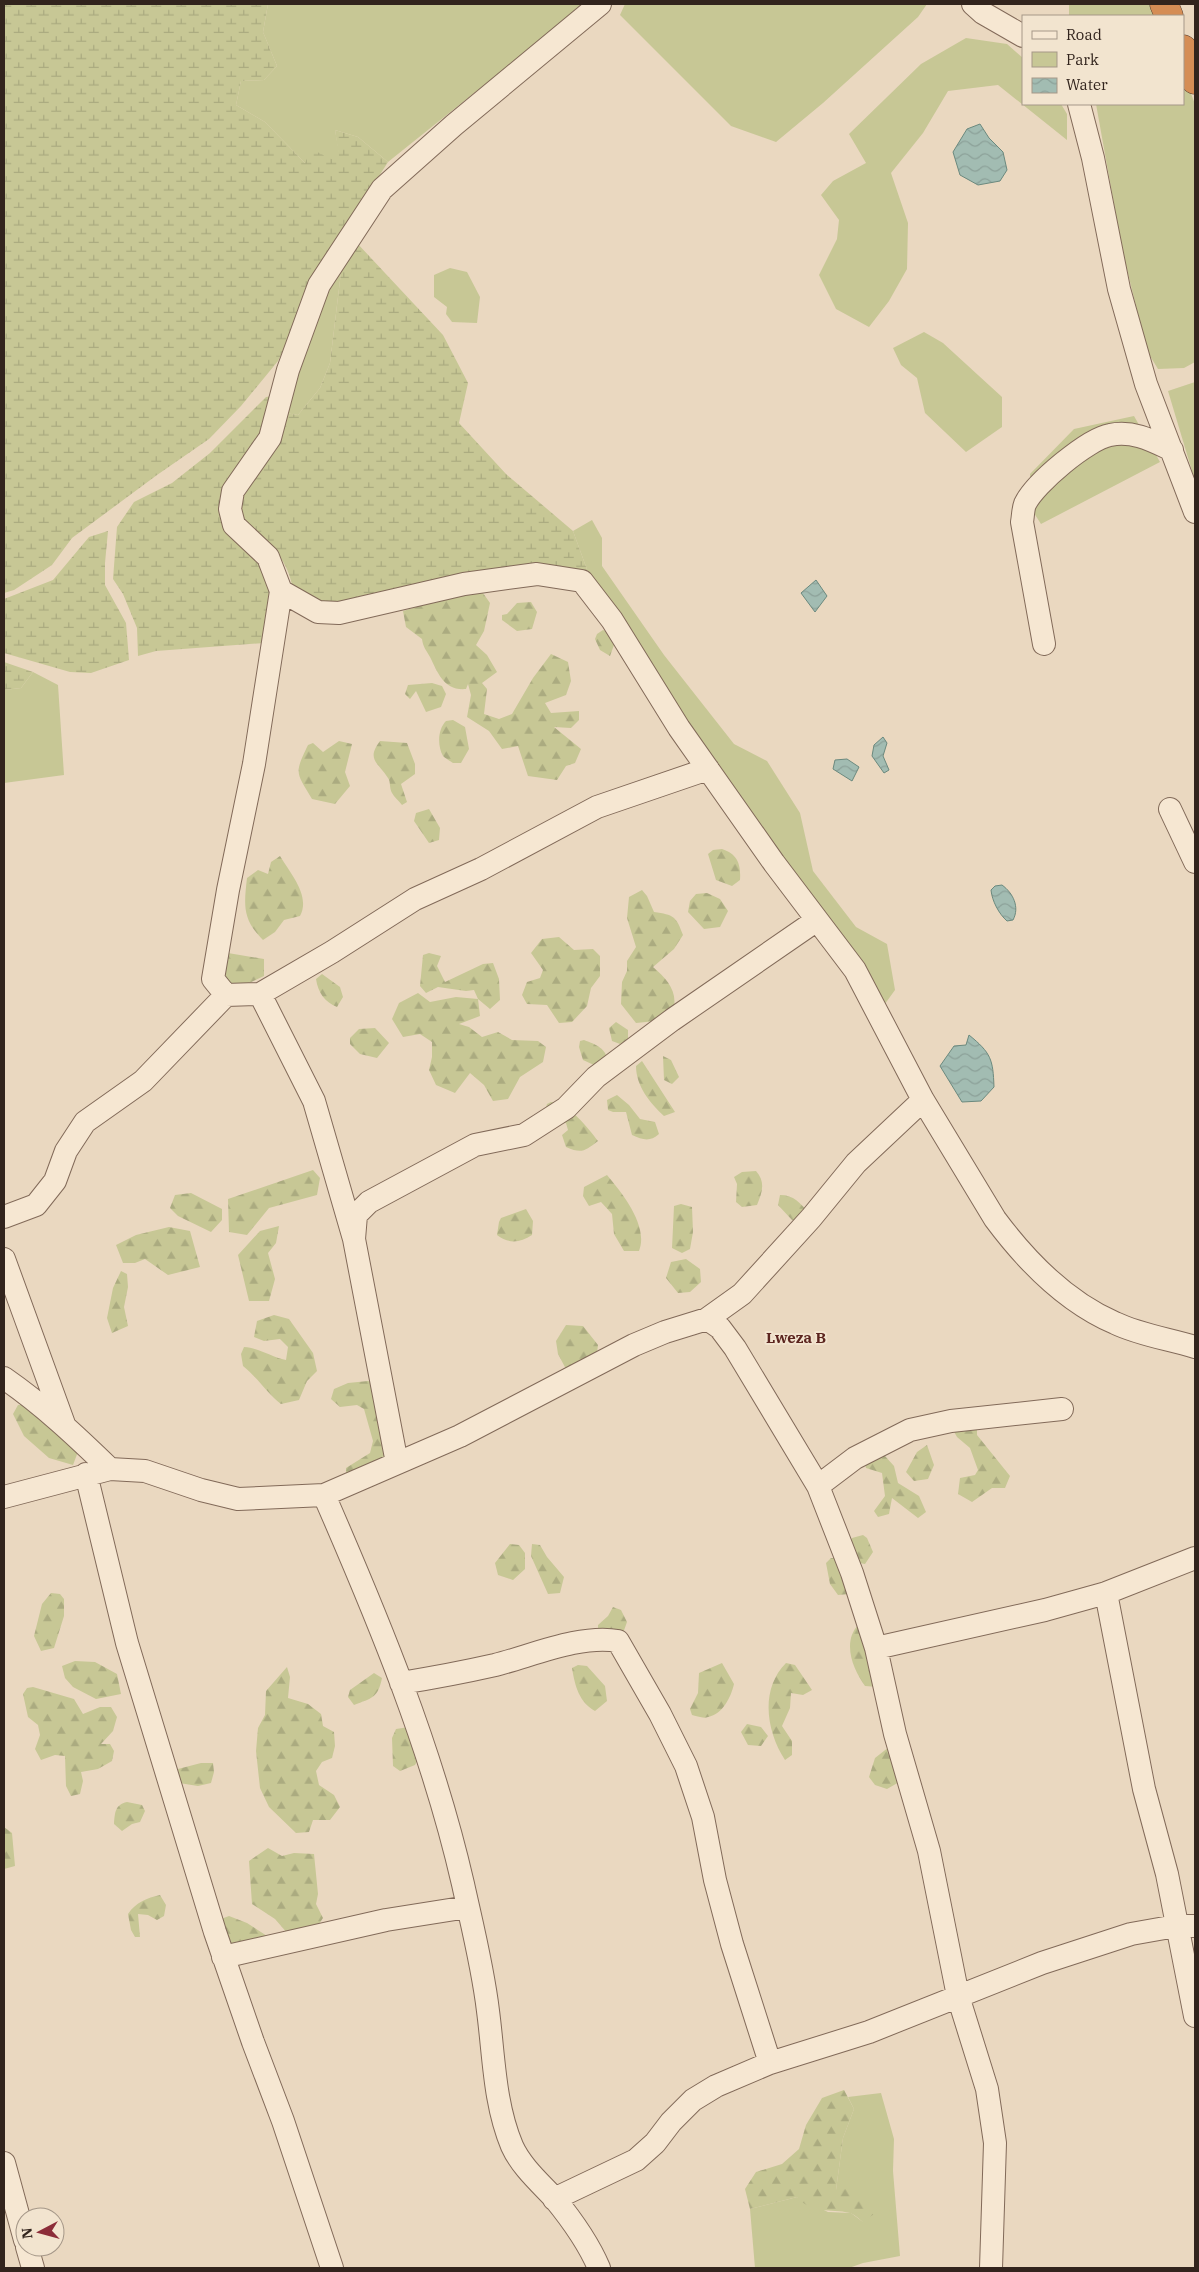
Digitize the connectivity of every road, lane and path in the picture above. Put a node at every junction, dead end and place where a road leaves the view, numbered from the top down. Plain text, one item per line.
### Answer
1 (600, 4) edge
2 (973, 4) edge
3 (1022, 35) edge
4 (1184, 52) edge
5 (1195, 80) edge
6 (1079, 105) edge
7 (1172, 450) junction
8 (1195, 512) edge
9 (281, 591) junction
10 (1044, 644) dead end
11 (708, 769) junction
12 (1170, 809) dead end
13 (1195, 862) edge
14 (817, 920) junction
15 (260, 994) junction
16 (226, 996) junction
17 (923, 1100) junction
18 (4, 1217) edge
19 (354, 1239) junction
20 (4, 1259) edge
21 (707, 1319) junction
22 (1195, 1347) edge
23 (4, 1378) edge
24 (1062, 1409) dead end
25 (64, 1424) junction
26 (397, 1463) junction
27 (110, 1469) junction
28 (86, 1474) junction
29 (818, 1486) junction
30 (324, 1495) junction
31 (4, 1497) edge
32 (1195, 1558) edge
33 (1106, 1593) junction
34 (876, 1648) junction
35 (401, 1683) junction
36 (468, 1907) junction
37 (1186, 1926) edge
38 (223, 1957) junction
39 (958, 1996) junction
40 (1195, 2016) edge
41 (770, 2063) junction
42 (4, 2163) edge
43 (554, 2199) junction
44 (16, 2207) edge
45 (332, 2268) edge
46 (599, 2268) edge
47 (991, 2268) edge

1 - 9 street
2 - 3 street
4 - 5 highway
6 - 7 street
7 - 8 street
7 - 10 street
9 - 11 street
9 - 16 street
11 - 14 street
11 - 15 street
12 - 13 street
14 - 17 street
14 - 19 street
15 - 16 street
15 - 19 street
16 - 18 street
17 - 21 street
17 - 22 street
19 - 26 street
20 - 25 street
21 - 26 street
21 - 29 street
23 - 25 street
24 - 29 street
25 - 27 street
26 - 30 street
27 - 28 street
27 - 30 street
28 - 31 street
28 - 38 street
29 - 34 street
30 - 35 street
32 - 33 street
33 - 34 street
33 - 37 street
34 - 39 street
35 - 36 street
35 - 41 street
36 - 38 street
36 - 43 street
37 - 39 street
37 - 40 street
38 - 45 street
39 - 41 street
39 - 47 street
41 - 43 street
42 - 44 street
43 - 46 street

